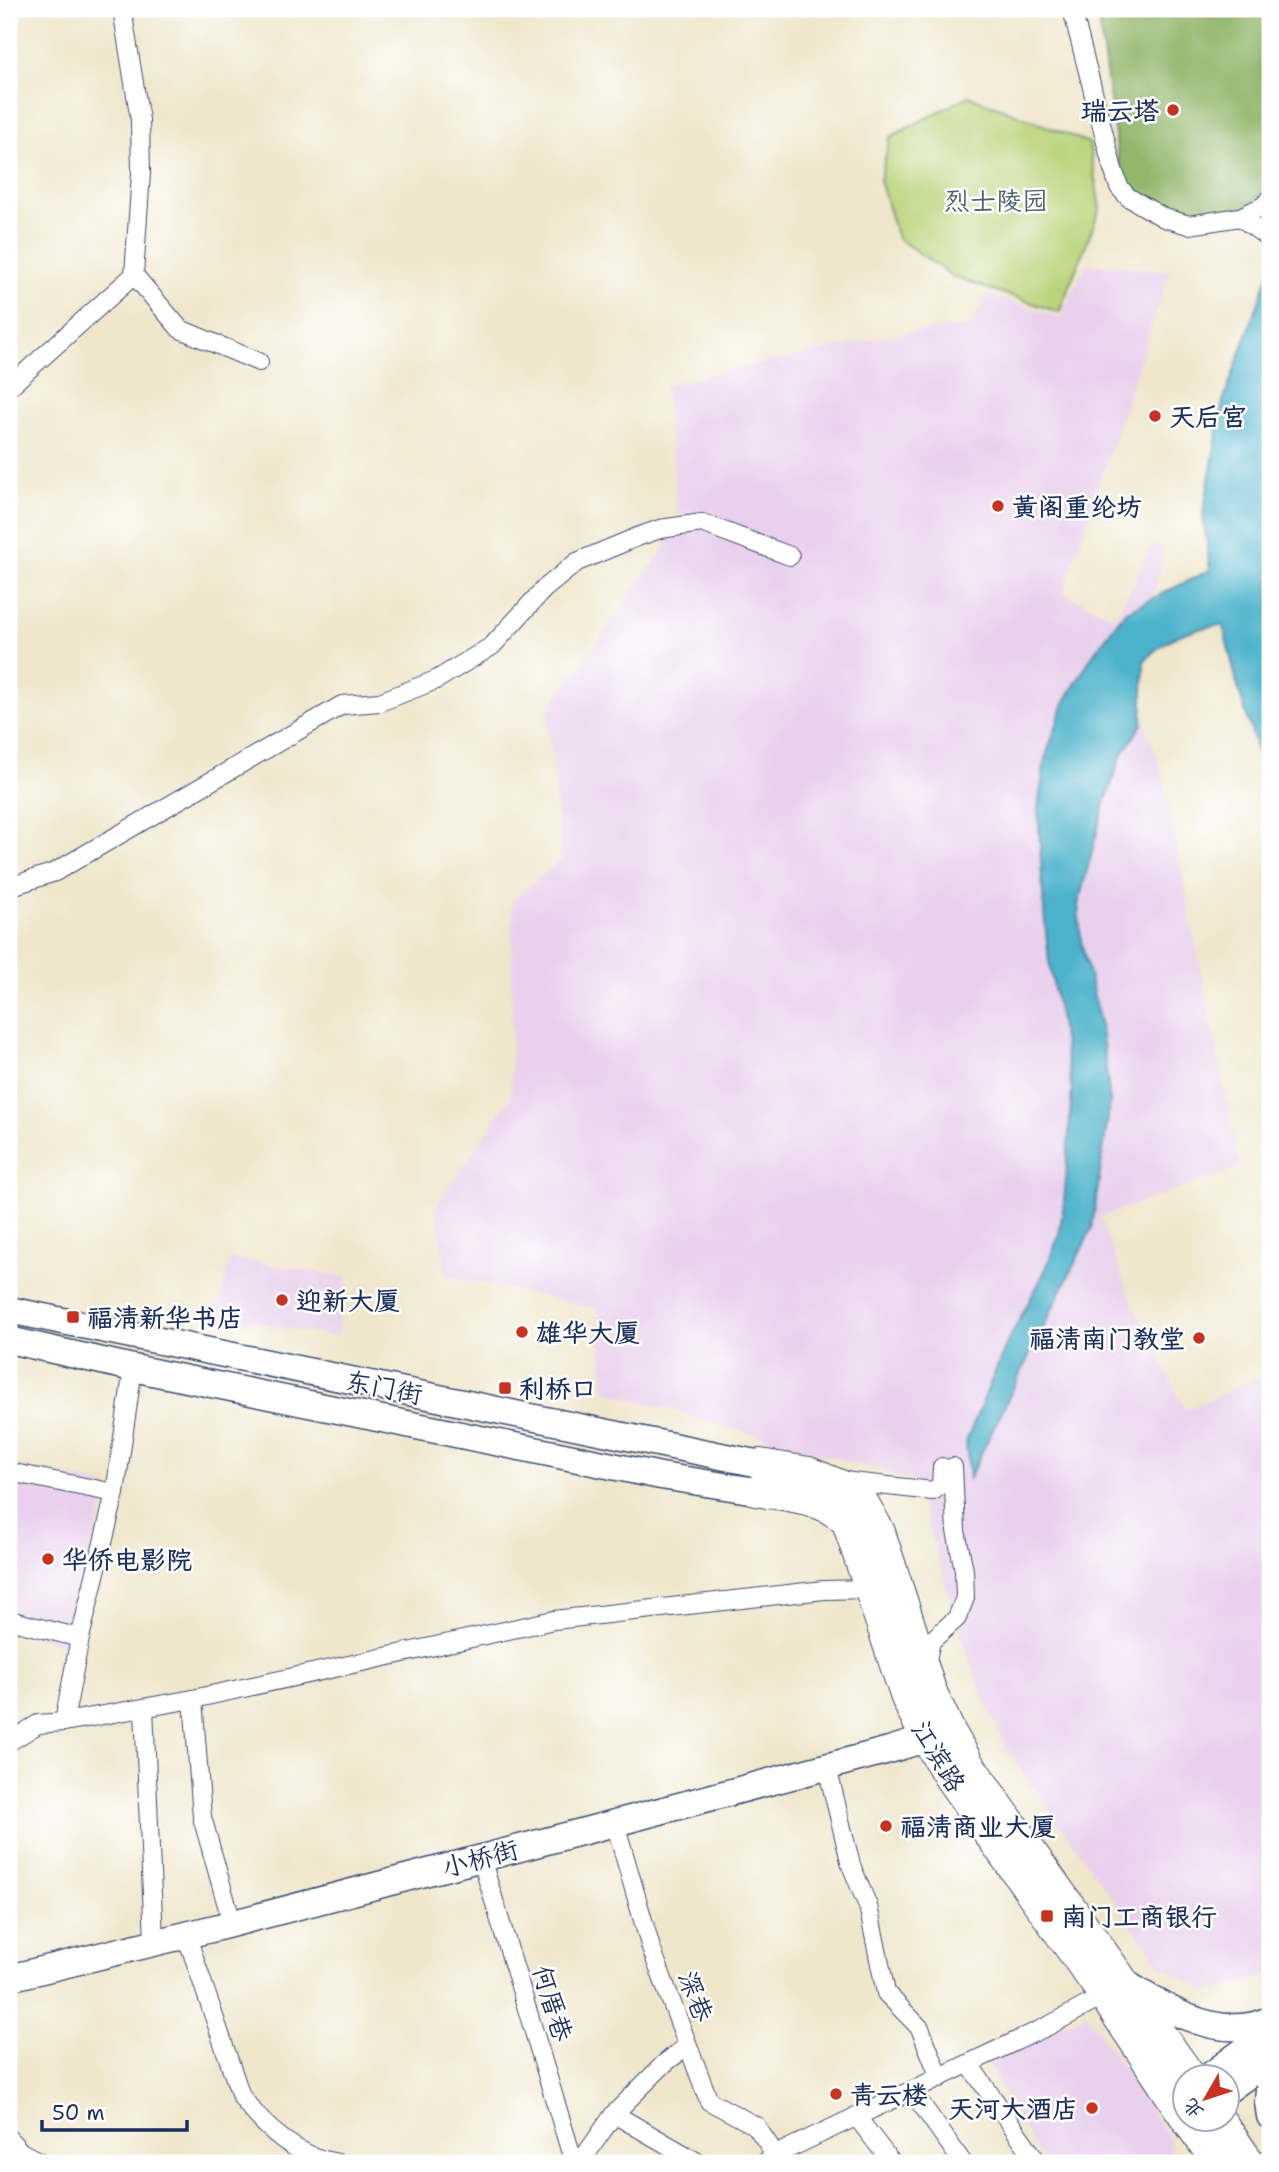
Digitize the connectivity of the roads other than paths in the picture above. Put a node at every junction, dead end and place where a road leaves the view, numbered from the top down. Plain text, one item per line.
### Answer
1 (122, 9) edge
2 (1072, 9) edge
3 (1270, 200) edge
4 (1240, 217) junction
5 (1270, 235) edge
6 (134, 275) junction
7 (259, 362) dead end
8 (9, 387) edge
9 (790, 556) dead end
10 (9, 887) edge
11 (9, 1310) edge
12 (9, 1340) edge
13 (133, 1368) junction
14 (9, 1472) edge
15 (758, 1477) junction
16 (824, 1478) junction
17 (115, 1493) junction
18 (871, 1589) junction
19 (9, 1620) edge
20 (80, 1638) junction
21 (924, 1671) junction
22 (193, 1699) junction
23 (144, 1708) junction
24 (64, 1722) junction
25 (938, 1735) junction
26 (9, 1742) edge
27 (827, 1767) junction
28 (615, 1823) junction
29 (481, 1858) junction
30 (232, 1923) junction
31 (186, 1934) junction
32 (154, 1941) junction
33 (9, 1978) edge
34 (1113, 1989) junction
35 (1270, 2020) edge
36 (1270, 2031) edge
37 (687, 2046) junction
38 (1270, 2059) edge
39 (969, 2064) junction
40 (1180, 2064) edge
41 (1225, 2064) edge
42 (1270, 2077) edge
43 (940, 2078) junction
44 (1240, 2081) edge
45 (1170, 2088) edge
46 (912, 2091) junction
47 (614, 2114) junction
48 (856, 2116) junction
49 (1270, 2116) edge
50 (1196, 2134) edge
51 (1230, 2134) edge
52 (9, 2139) edge
53 (773, 2160) edge
54 (1211, 2161) edge
55 (42, 2163) edge
56 (337, 2163) edge
57 (577, 2163) edge
58 (699, 2163) edge
59 (892, 2163) edge
60 (963, 2163) edge
61 (1038, 2163) edge
62 (1250, 2163) edge

1 - 6 street
2 - 4 street
3 - 4 street
4 - 5 street
6 - 7 street
6 - 8 street
9 - 10 street
11 - 15 street, 东门街
12 - 13 street, 东门街
13 - 15 street, 东门街
13 - 17 street
14 - 17 street
15 - 16 main road, 江滨路
15 - 18 main road, 江滨路
16 - 21 main road, 江滨路
16 - 21 street
17 - 20 street
18 - 22 street
18 - 25 main road, 江滨路
19 - 20 street
20 - 24 street
21 - 25 main road, 江滨路
22 - 23 street
22 - 30 street
23 - 24 street
23 - 32 street
24 - 26 street
25 - 27 street, 小桥街
25 - 34 main road, 江滨路
27 - 28 street, 小桥街
27 - 43 street
28 - 29 street, 小桥街
28 - 37 street, 深巷
29 - 30 street, 小桥街
29 - 57 street, 何厝巷
30 - 31 street, 小桥街
31 - 32 street, 小桥街
31 - 56 street
32 - 33 street, 小桥街
34 - 35 street
34 - 39 street
34 - 40 main road, 江滨路
34 - 45 main road, 江滨路
36 - 41 street
37 - 47 street
37 - 53 street, 深巷
38 - 44 street
39 - 43 street
39 - 61 street
42 - 49 street
43 - 46 street
46 - 48 street
46 - 60 street
47 - 57 street
47 - 58 street
48 - 53 street
48 - 59 street
50 - 54 main road, 江滨路
51 - 62 main road
52 - 55 street

